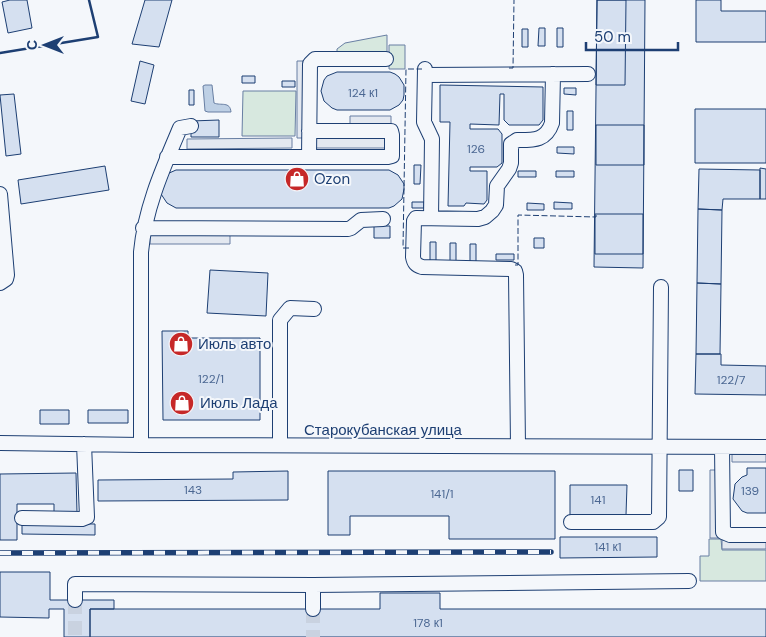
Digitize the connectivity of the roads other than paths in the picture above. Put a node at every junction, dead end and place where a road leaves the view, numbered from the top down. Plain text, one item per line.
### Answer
1 (386, 59) dead end
2 (552, 74) junction
3 (588, 74) dead end
4 (186, 130) dead end
5 (309, 131) junction
6 (167, 157) junction
7 (309, 158) junction
8 (0, 194) edge
9 (431, 218) junction
10 (383, 219) dead end
11 (143, 228) junction
12 (0, 283) edge
13 (660, 287) dead end
14 (314, 309) dead end
15 (0, 443) edge
16 (84, 444) junction
17 (142, 445) junction
18 (280, 446) junction
19 (518, 446) junction
20 (660, 447) junction
21 (722, 447) junction
22 (766, 447) edge
23 (22, 518) dead end
24 (571, 522) dead end
25 (766, 535) edge
26 (689, 581) dead end
27 (313, 585) junction
28 (75, 600) tunnel mouth
29 (313, 609) tunnel mouth

1 - 5 street
2 - 3 street
2 - 9 street
2 - 9 street
4 - 6 street
5 - 7 street
5 - 7 street
6 - 7 street
6 - 11 street
8 - 12 street
9 - 19 street
10 - 11 street
11 - 17 street
13 - 20 street
14 - 18 street
15 - 16 street, Старокубанская улица
16 - 17 street, Старокубанская улица
16 - 23 street
17 - 18 street, Старокубанская улица
18 - 19 street, Старокубанская улица
19 - 20 street, Старокубанская улица
20 - 21 street, Старокубанская улица
20 - 24 street
21 - 22 street, Старокубанская улица
21 - 25 street
26 - 27 street
27 - 28 street
27 - 29 street

